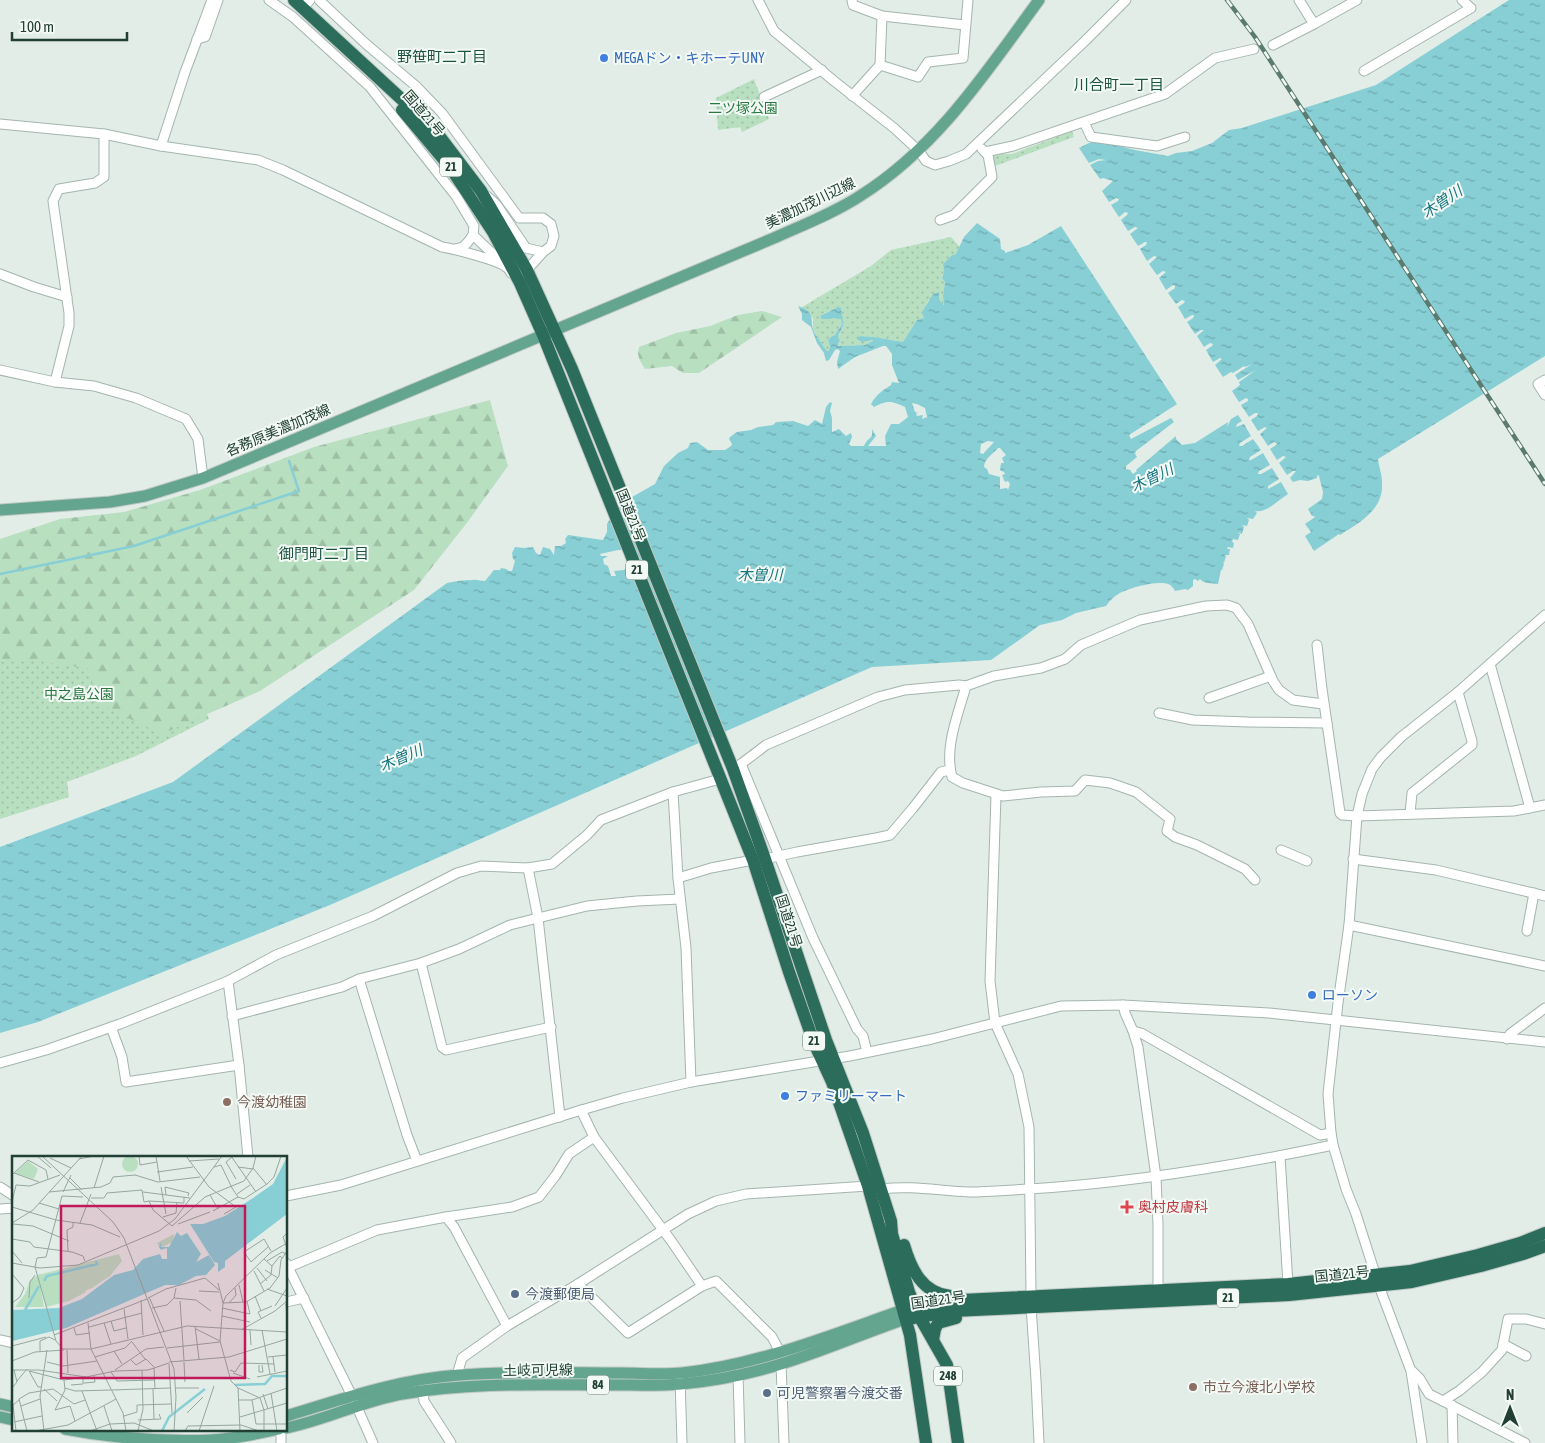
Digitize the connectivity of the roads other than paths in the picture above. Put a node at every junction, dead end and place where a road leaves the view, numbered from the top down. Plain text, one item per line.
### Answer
1 (212, 0) edge
2 (218, 0) edge
3 (269, 0) edge
4 (286, 0) edge
5 (319, 0) edge
6 (758, 0) edge
7 (852, 0) edge
8 (968, 0) edge
9 (1039, 0) edge
10 (1126, 0) edge
11 (1299, 0) edge
12 (1357, 0) edge
13 (1462, 0) edge
14 (302, 2) edge
15 (882, 16) junction
16 (965, 24) junction
17 (1314, 24) junction
18 (197, 39) junction
19 (1273, 45) dead end
20 (1254, 49) dead end
21 (880, 65) junction
22 (822, 70) junction
23 (1364, 71) dead end
24 (852, 96) junction
25 (764, 97) dead end
26 (1084, 122) junction
27 (0, 124) edge
28 (104, 134) junction
29 (1184, 138) dead end
30 (977, 143) junction
31 (161, 146) junction
32 (919, 150) junction
33 (985, 152) junction
34 (482, 191) junction
35 (940, 220) dead end
36 (473, 235) junction
37 (455, 249) junction
38 (543, 252) junction
39 (498, 262) junction
40 (527, 270) junction
41 (0, 274) edge
42 (520, 283) junction
43 (68, 297) junction
44 (549, 333) junction
45 (0, 370) edge
46 (1545, 380) edge
47 (55, 382) junction
48 (1545, 395) edge
49 (202, 478) junction
50 (0, 510) edge
51 (1545, 615) edge
52 (1317, 645) dead end
53 (1490, 664) junction
54 (1271, 676) junction
55 (966, 686) junction
56 (1458, 692) junction
57 (1209, 698) dead end
58 (1324, 704) junction
59 (1159, 713) dead end
60 (1327, 723) junction
61 (734, 764) junction
62 (950, 770) junction
63 (720, 779) junction
64 (673, 792) junction
65 (996, 795) junction
66 (1545, 805) edge
67 (1530, 808) junction
68 (1410, 814) junction
69 (1357, 816) junction
70 (1280, 850) dead end
71 (779, 856) junction
72 (759, 859) junction
73 (1353, 859) junction
74 (1306, 861) dead end
75 (528, 868) junction
76 (678, 878) junction
77 (1255, 880) dead end
78 (1534, 893) junction
79 (1545, 896) edge
80 (680, 899) junction
81 (538, 918) junction
82 (1349, 925) junction
83 (1527, 931) dead end
84 (420, 963) junction
85 (1545, 966) edge
86 (359, 978) junction
87 (228, 981) junction
88 (1123, 1005) junction
89 (1545, 1008) edge
90 (232, 1016) junction
91 (1336, 1020) junction
92 (995, 1023) junction
93 (111, 1026) junction
94 (551, 1027) junction
95 (1133, 1031) junction
96 (1507, 1039) junction
97 (1545, 1042) edge
98 (867, 1052) junction
99 (828, 1059) junction
100 (0, 1063) edge
101 (239, 1065) junction
102 (691, 1082) junction
103 (581, 1110) junction
104 (560, 1116) junction
105 (1331, 1133) junction
106 (594, 1137) junction
107 (1333, 1146) junction
108 (248, 1156) edge
109 (1280, 1156) junction
110 (416, 1161) junction
111 (1156, 1177) junction
112 (868, 1186) junction
113 (0, 1187) edge
114 (882, 1189) junction
115 (1030, 1189) junction
116 (12, 1195) edge
117 (288, 1196) edge
118 (446, 1217) junction
119 (891, 1221) junction
120 (663, 1230) junction
121 (1545, 1233) edge
122 (1545, 1246) edge
123 (288, 1265) edge
124 (288, 1267) edge
125 (1378, 1280) junction
126 (578, 1284) junction
127 (1288, 1284) junction
128 (702, 1286) junction
129 (1158, 1289) junction
130 (304, 1298) junction
131 (999, 1298) junction
132 (1031, 1301) junction
133 (288, 1302) edge
134 (1008, 1308) junction
135 (911, 1313) junction
136 (1545, 1324) edge
137 (507, 1326) junction
138 (934, 1340) junction
139 (1503, 1344) junction
140 (780, 1352) junction
141 (1526, 1356) dead end
142 (781, 1364) junction
143 (1411, 1371) junction
144 (738, 1374) junction
145 (457, 1375) junction
146 (680, 1379) junction
147 (423, 1391) junction
148 (354, 1401) junction
149 (1448, 1403) junction
150 (288, 1416) edge
151 (288, 1427) edge
152 (70, 1430) edge
153 (275, 1430) edge
154 (279, 1430) edge
155 (1422, 1441) edge
156 (210, 1442) edge
157 (958, 1442) edge
158 (1521, 1442) edge
159 (281, 1443) edge
160 (373, 1443) edge
161 (451, 1443) edge
162 (682, 1443) edge
163 (740, 1443) edge
164 (784, 1443) edge
165 (926, 1443) edge
166 (1039, 1443) edge
167 (1452, 1443) edge

1 - 18 street
2 - 18 street
3 - 36 street
4 - 42 highway, 国道21号 / 21
5 - 38 street
6 - 22 street
7 - 15 street
8 - 16 street
9 - 32 main road, 美濃加茂川辺線
10 - 30 street
11 - 17 street
12 - 17 street
13 - 23 street
14 - 34 highway, 国道21号 / 21
15 - 16 street
15 - 21 street
16 - 21 street
17 - 19 street
18 - 31 street
20 - 26 street
21 - 24 street
22 - 24 street
22 - 25 street
24 - 32 street
26 - 29 street
26 - 33 street
27 - 28 street
28 - 31 street
28 - 43 street
30 - 32 street
30 - 33 street
31 - 37 street
32 - 44 main road, 美濃加茂川辺線
33 - 35 street
34 - 38 street
34 - 40 highway, 国道21号 / 21
36 - 37 street
36 - 39 street
37 - 39 street
38 - 40 street
39 - 42 street
40 - 44 highway, 国道21号 / 21
41 - 43 street
42 - 44 highway, 国道21号 / 21
43 - 47 street
44 - 49 main road, 各務原美濃加茂線
44 - 61 highway, 国道21号 / 21
44 - 63 highway, 国道21号 / 21
45 - 47 street
46 - 48 street
47 - 49 street
49 - 50 main road, 各務原美濃加茂線
51 - 53 street
52 - 58 street
53 - 56 street
53 - 67 street
54 - 55 street
54 - 57 street
54 - 58 street
55 - 61 street
55 - 62 street
56 - 68 street
56 - 69 street
58 - 60 street
59 - 60 street
60 - 69 street
61 - 71 street
61 - 72 highway, 国道21号 / 21
62 - 65 street
62 - 71 street
63 - 64 street
63 - 72 highway, 国道21号 / 21
64 - 75 street
64 - 76 street
65 - 77 street
65 - 92 street
66 - 67 street
67 - 68 street
68 - 69 street
69 - 73 street
70 - 74 street
71 - 72 street
71 - 98 street
72 - 76 street
72 - 99 highway, 国道21号 / 21
73 - 78 street
73 - 82 street
75 - 81 street
75 - 87 street
76 - 80 street
78 - 79 street
78 - 83 street
80 - 81 street
80 - 102 street
81 - 84 street
81 - 94 street
82 - 85 street
82 - 91 street
84 - 86 street
84 - 94 street
86 - 90 street
86 - 110 street
87 - 90 street
87 - 93 street
88 - 91 street
88 - 92 street
88 - 95 street
89 - 96 street
90 - 101 street
91 - 96 street
91 - 105 street
92 - 98 street
92 - 115 street
93 - 100 street
93 - 101 street
94 - 104 street
95 - 105 street
95 - 111 street
96 - 97 street
98 - 99 street
99 - 102 street
99 - 112 highway, 国道21号 / 21
99 - 114 highway, 国道21号 / 21
101 - 108 street
102 - 103 street
103 - 104 street
103 - 106 street
104 - 110 street
105 - 107 street
106 - 118 street
106 - 120 street
107 - 109 street
107 - 125 street
109 - 111 street
109 - 127 street
110 - 117 street
111 - 115 street
111 - 129 street
112 - 120 street
112 - 135 highway, 国道21号 / 21
113 - 116 street
114 - 115 street
114 - 119 highway, 国道21号 / 21
115 - 132 street
118 - 123 street
118 - 137 street
119 - 131 highway
119 - 135 highway, 国道21号 / 21
120 - 126 street
120 - 128 street
121 - 125 highway, 国道21号 / 21
122 - 125 highway, 国道21号 / 21
124 - 130 street
125 - 127 highway, 国道21号 / 21
125 - 132 highway, 国道21号 / 21
125 - 143 street
126 - 128 street
126 - 137 street
127 - 129 highway, 国道21号 / 21
128 - 140 street
129 - 132 highway, 国道21号 / 21
130 - 133 street
130 - 148 street
131 - 132 highway, 国道21号 / 21
131 - 135 highway, 国道21号 / 21
132 - 134 highway, 国道21号 / 21
132 - 166 street
134 - 135 highway, 国道21号 / 21
134 - 138 highway
135 - 138 highway, 248
135 - 140 main road, 土岐可児線 / 84
135 - 142 main road, 土岐可児線 / 84
135 - 165 highway, 248
136 - 139 street
137 - 145 street
138 - 157 highway, 248
139 - 141 street
139 - 149 street
140 - 146 main road, 土岐可児線 / 84
142 - 144 main road, 土岐可児線 / 84
142 - 164 street
143 - 149 street
143 - 155 street
144 - 146 main road, 土岐可児線 / 84
144 - 163 street
145 - 146 main road, 土岐可児線 / 84
145 - 148 main road, 土岐可児線 / 84
146 - 147 main road, 土岐可児線 / 84
146 - 162 street
147 - 148 main road, 土岐可児線 / 84
147 - 161 street
148 - 150 main road, 土岐可児線 / 84
148 - 151 main road, 土岐可児線 / 84
148 - 160 street
149 - 158 street
149 - 167 street
152 - 156 main road
153 - 156 main road
154 - 159 street

